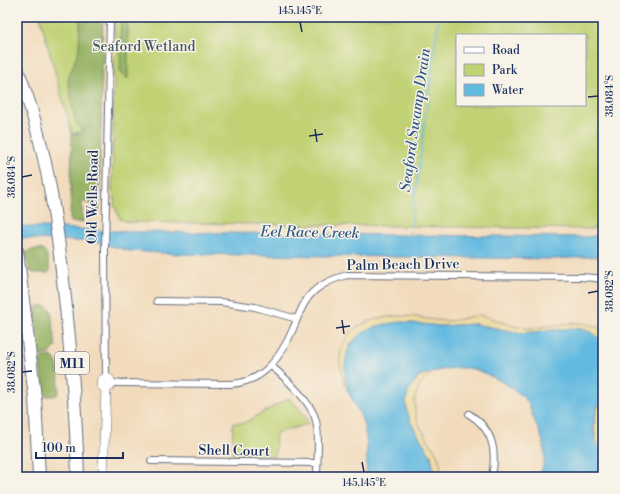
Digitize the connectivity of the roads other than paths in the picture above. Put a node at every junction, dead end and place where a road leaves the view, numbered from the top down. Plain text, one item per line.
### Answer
1 (110, 17) edge
2 (18, 70) edge
3 (17, 251) edge
4 (603, 281) edge
5 (157, 301) dead end
6 (297, 319) junction
7 (271, 366) junction
8 (108, 383) junction
9 (469, 414) dead end
10 (151, 461) dead end
11 (317, 463) junction
12 (39, 477) edge
13 (78, 477) edge
14 (103, 477) edge
15 (317, 477) edge
16 (492, 477) edge

1 - 8 street, Old Wells Road
2 - 13 highway, M11
3 - 12 highway
4 - 6 street, Palm Beach Drive
5 - 6 street
6 - 7 street, Palm Beach Drive
7 - 8 street, Palm Beach Drive
7 - 11 street
8 - 14 street, Old Wells Road
9 - 16 street
10 - 11 street, Shell Court
11 - 15 street

